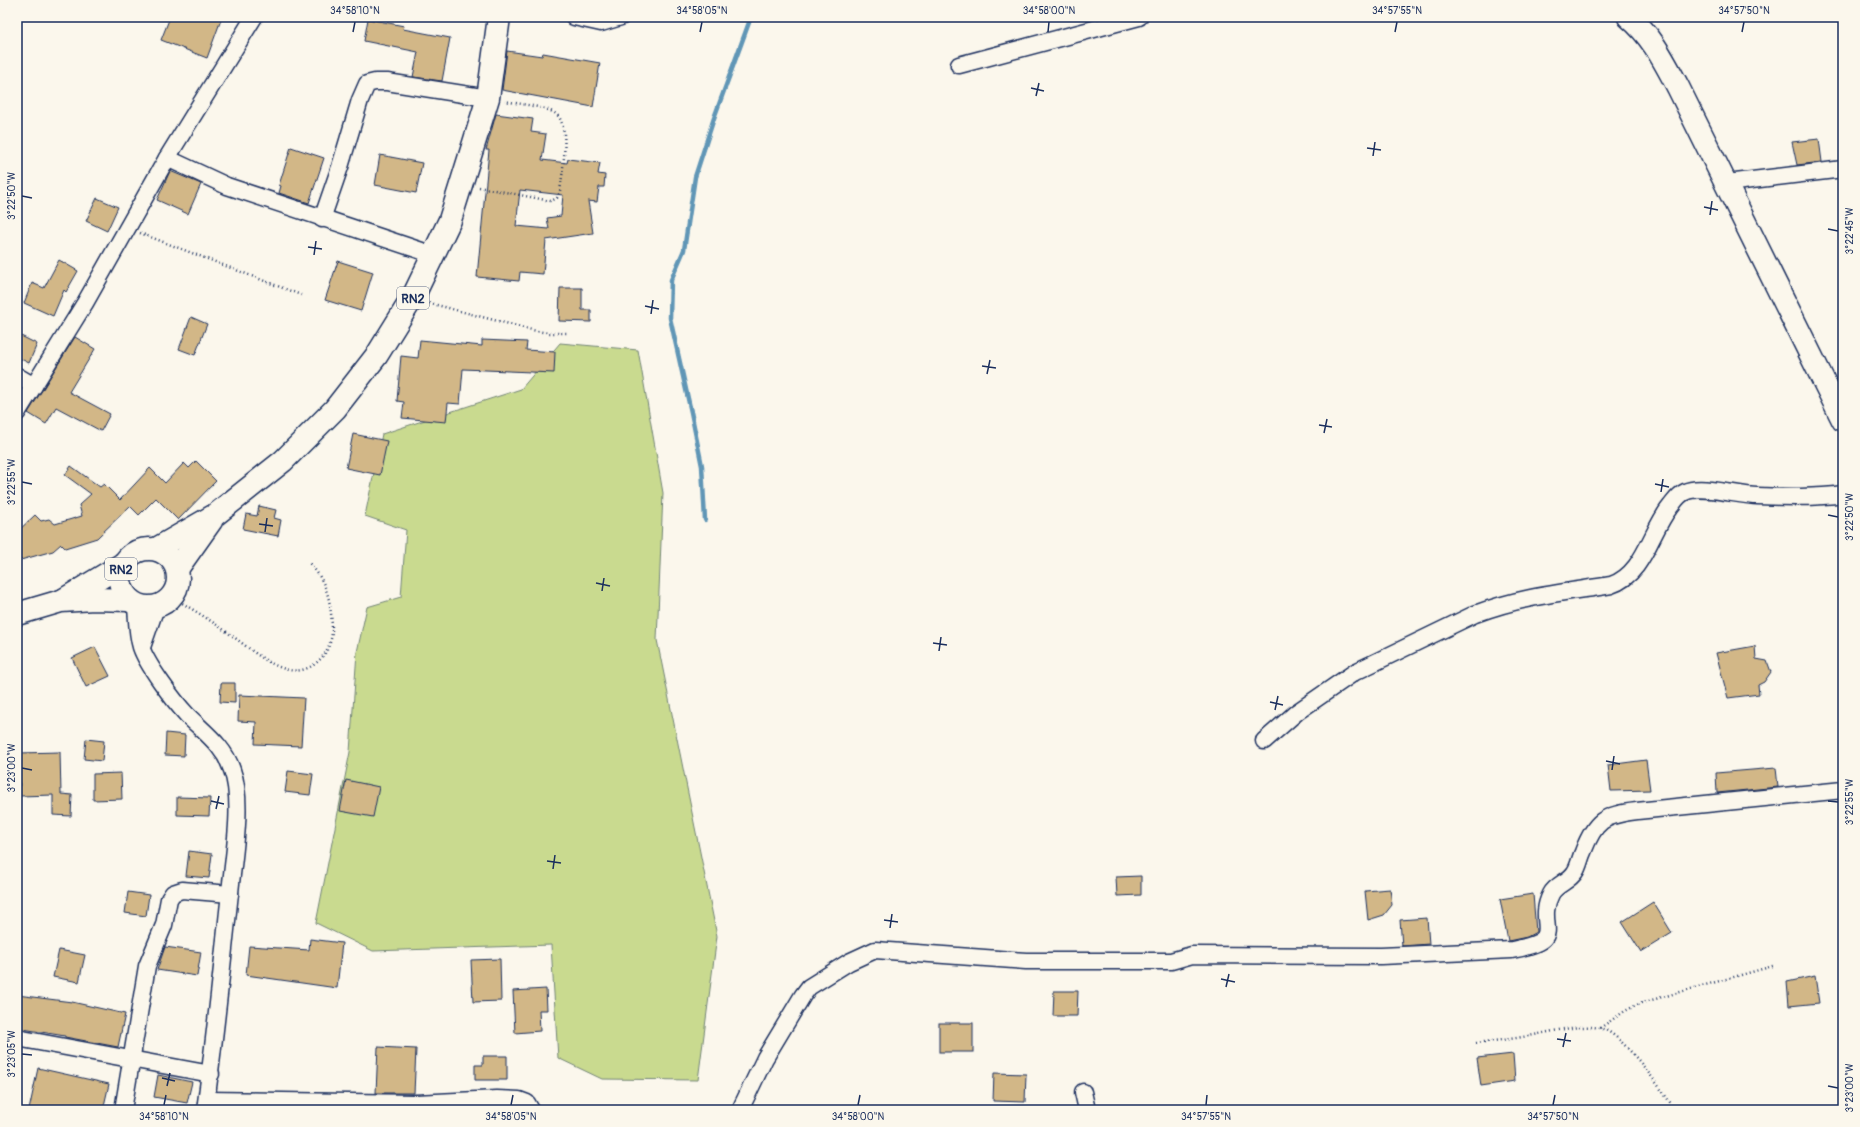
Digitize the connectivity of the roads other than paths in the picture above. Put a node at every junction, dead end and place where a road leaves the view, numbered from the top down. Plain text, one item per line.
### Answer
1 (254, 17) edge
2 (499, 17) edge
3 (574, 17) edge
4 (621, 17) edge
5 (1139, 17) edge
6 (1629, 17) edge
7 (959, 65) dead end
8 (488, 98) junction
9 (167, 158) junction
10 (1843, 169) edge
11 (1727, 183) junction
12 (322, 219) junction
13 (434, 255) junction
14 (17, 376) edge
15 (34, 386) junction
16 (17, 413) edge
17 (1843, 420) edge
18 (1843, 494) edge
19 (215, 515) junction
20 (156, 550) junction
21 (123, 564) junction
22 (177, 569) junction
23 (61, 601) junction
24 (148, 602) junction
25 (17, 614) edge
26 (1264, 741) dead end
27 (1843, 790) edge
28 (230, 894) junction
29 (17, 1038) edge
30 (132, 1060) junction
31 (211, 1074) junction
32 (1083, 1092) dead end
33 (206, 1105) edge
34 (347, 1106) edge
35 (123, 1110) edge
36 (531, 1110) edge
37 (740, 1110) edge
38 (1087, 1110) edge

1 - 9 street
2 - 8 main road, RN2
3 - 4 street
5 - 7 street
6 - 11 main road
8 - 12 street
8 - 13 main road, RN2
9 - 12 street
9 - 15 street
10 - 11 street
11 - 17 main road
12 - 13 street
13 - 19 main road, RN2
14 - 15 street
15 - 16 street
18 - 26 street
19 - 20 main road, RN2
19 - 22 main road, RN2
20 - 21 main road, RN2
20 - 22 main road, RN2
21 - 23 main road, RN2
21 - 24 main road, RN2
22 - 24 main road
23 - 24 main road, RN2
23 - 25 main road, RN2
24 - 28 street
27 - 37 street
28 - 30 street
28 - 31 street
29 - 30 street
30 - 31 street
30 - 35 street
31 - 33 street
32 - 38 street
33 - 34 street
34 - 36 street

